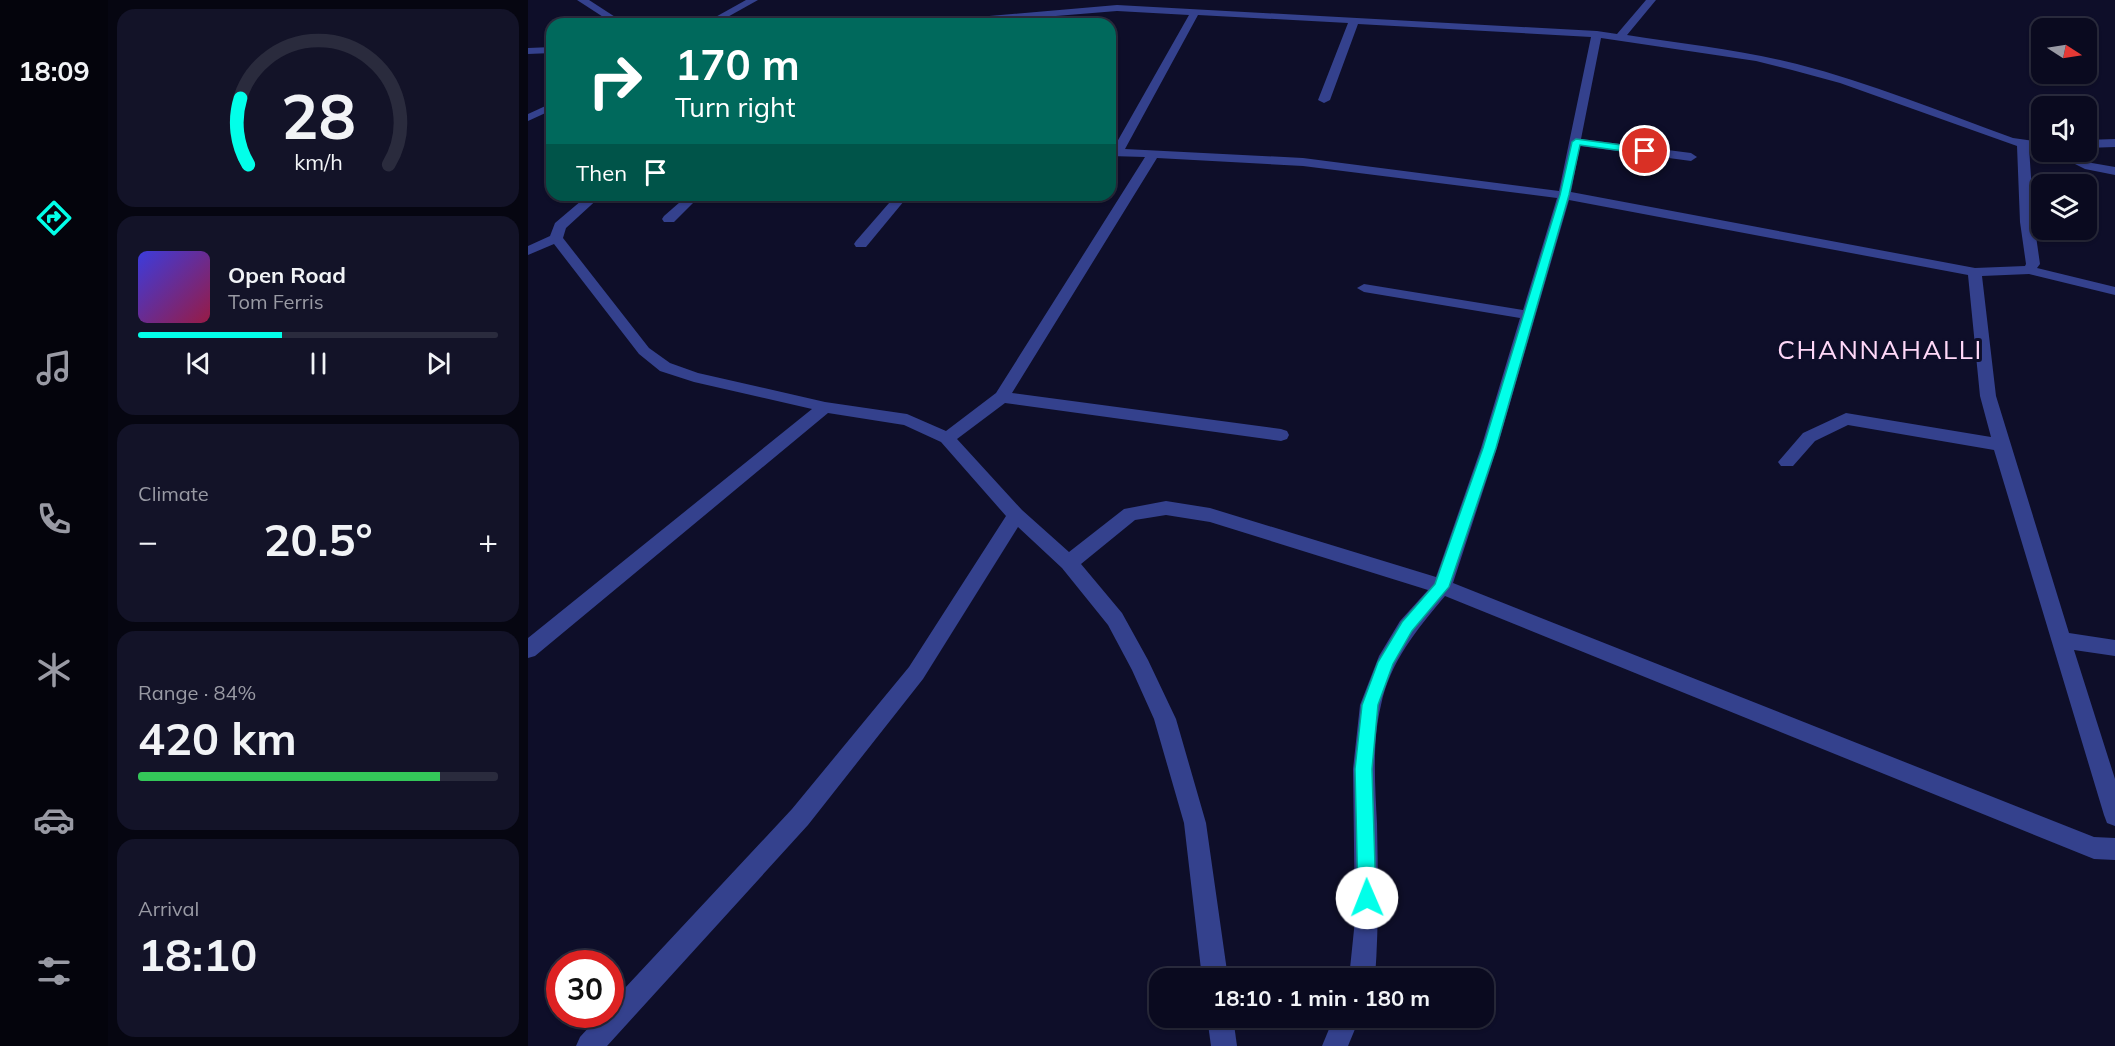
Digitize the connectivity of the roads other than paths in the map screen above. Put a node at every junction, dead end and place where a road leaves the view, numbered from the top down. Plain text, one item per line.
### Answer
1 (582, 0) edge
2 (753, 0) edge
3 (1147, 0) edge
4 (1651, 0) edge
5 (1139, 9) junction
6 (1196, 12) junction
7 (611, 18) edge
8 (719, 18) edge
9 (986, 18) edge
10 (1354, 22) junction
11 (1597, 34) junction
12 (1620, 37) junction
13 (546, 50) edge
14 (528, 51) edge
15 (1324, 100) dead end
16 (546, 109) edge
17 (528, 118) edge
18 (1576, 142) junction
19 (2115, 142) edge
20 (2097, 143) edge
21 (2023, 144) junction
22 (2031, 145) edge
23 (1116, 147) edge
24 (1116, 152) edge
25 (1153, 154) junction
26 (1690, 157) dead end
27 (2080, 162) edge
28 (2115, 171) edge
29 (1564, 195) junction
30 (589, 201) edge
31 (688, 201) edge
32 (898, 201) edge
33 (669, 219) dead end
34 (556, 238) junction
35 (861, 244) dead end
36 (528, 251) edge
37 (2029, 270) junction
38 (1975, 272) junction
39 (1364, 288) dead end
40 (2115, 291) edge
41 (1529, 315) junction
42 (1002, 397) junction
43 (825, 406) junction
44 (1281, 435) dead end
45 (947, 438) junction
46 (2001, 445) junction
47 (1786, 462) dead end
48 (1016, 515) junction
49 (1069, 563) junction
50 (1442, 587) junction
51 (2062, 640) junction
52 (2115, 648) edge
53 (528, 650) edge
54 (2115, 815) edge
55 (2115, 849) edge
56 (1214, 968) edge
57 (1363, 968) edge
58 (1222, 1028) edge
59 (1342, 1028) edge
60 (589, 1046) edge
61 (1224, 1046) edge
62 (1335, 1046) edge

1 - 7 street
2 - 8 street
3 - 5 street
4 - 12 street
5 - 6 street
5 - 9 street
6 - 10 street
6 - 23 street
10 - 11 street
10 - 15 street
11 - 12 street
11 - 18 street
12 - 21 street
13 - 14 street
16 - 17 street
18 - 26 street
18 - 29 street
19 - 20 street
21 - 22 street
21 - 37 street
24 - 25 street
25 - 29 street
25 - 42 street
27 - 28 street
29 - 38 street
29 - 41 street
30 - 34 street
31 - 33 street
32 - 35 street
34 - 36 street
34 - 43 street
37 - 38 street
37 - 40 street
38 - 46 street
39 - 41 street
41 - 50 street
42 - 44 street
42 - 45 street
43 - 45 street
43 - 53 street
45 - 48 street
46 - 47 street
46 - 51 street
48 - 49 street
48 - 60 street
49 - 50 street
49 - 56 street
50 - 55 street
50 - 57 street
51 - 52 street
51 - 54 street
58 - 61 street
59 - 62 street

